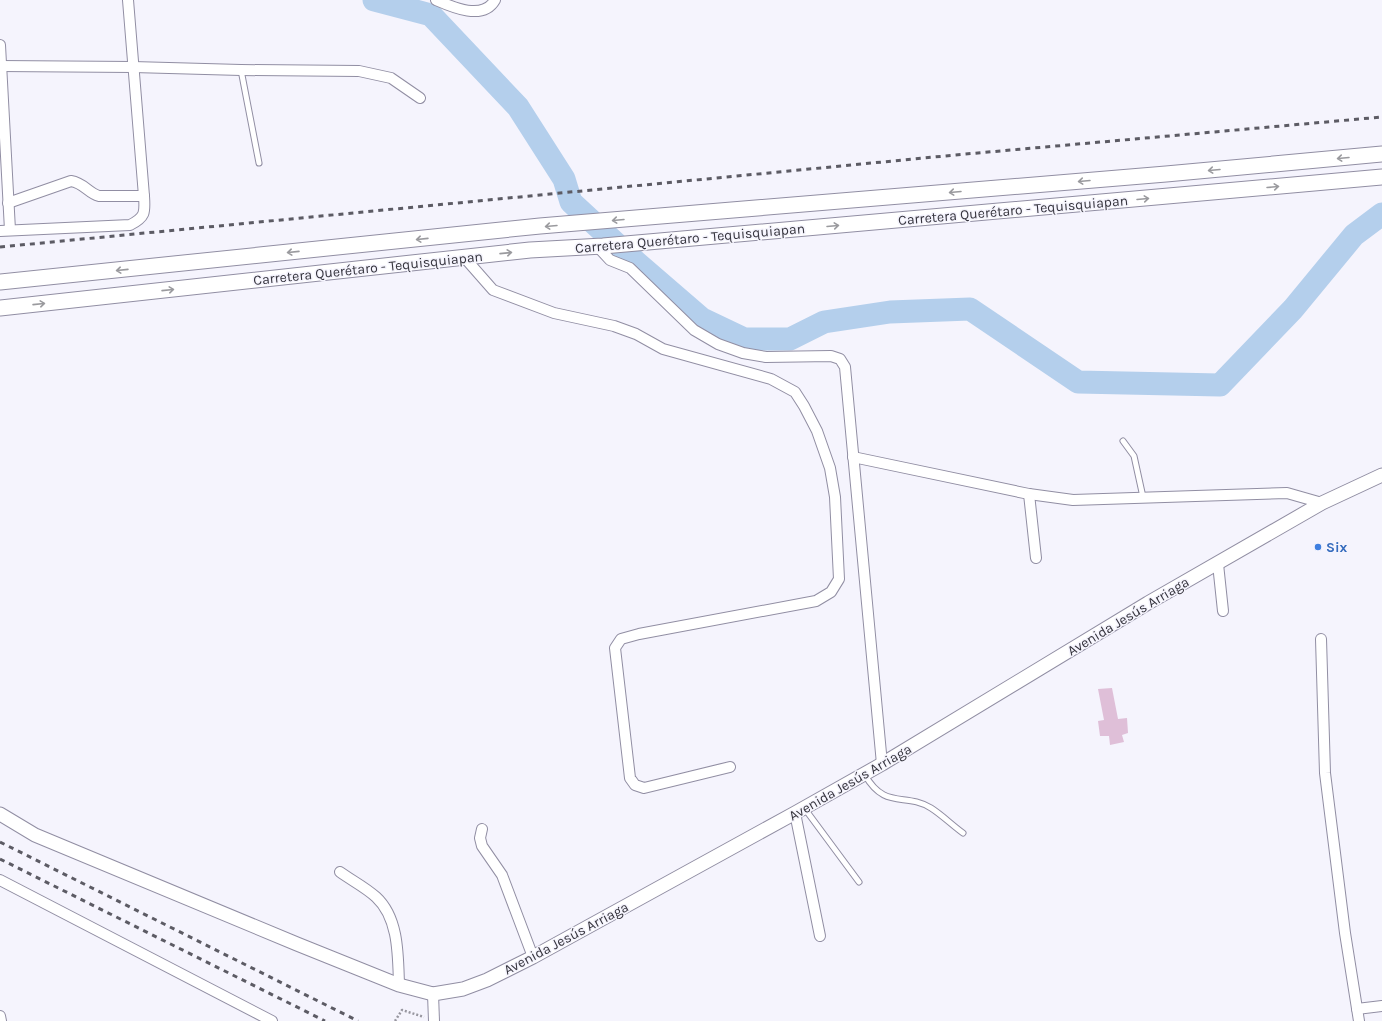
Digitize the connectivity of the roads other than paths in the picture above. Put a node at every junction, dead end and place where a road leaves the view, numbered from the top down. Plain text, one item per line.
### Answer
1 (128, 0) edge
2 (436, 0) edge
3 (495, 0) edge
4 (0, 45) edge
5 (0, 66) edge
6 (133, 67) junction
7 (241, 70) junction
8 (420, 98) dead end
9 (1382, 154) edge
10 (258, 163) dead end
11 (1382, 177) edge
12 (144, 196) junction
13 (8, 203) junction
14 (5, 231) edge
15 (600, 246) junction
16 (464, 257) junction
17 (0, 282) edge
18 (0, 308) edge
19 (1123, 441) dead end
20 (853, 457) junction
21 (1382, 475) edge
22 (1029, 494) junction
23 (1143, 497) junction
24 (1322, 503) junction
25 (1036, 558) dead end
26 (1218, 564) junction
27 (1223, 611) dead end
28 (1321, 638) dead end
29 (882, 764) junction
30 (730, 767) dead end
31 (865, 774) junction
32 (800, 811) junction
33 (0, 814) edge
34 (482, 829) dead end
35 (962, 833) dead end
36 (340, 872) dead end
37 (0, 880) edge
38 (859, 882) dead end
39 (820, 936) dead end
40 (533, 957) junction
41 (399, 985) junction
42 (433, 994) junction
43 (1382, 1006) edge
44 (1357, 1009) junction
45 (0, 1016) edge
46 (430, 1019) edge
47 (1, 1021) edge
48 (272, 1021) edge
49 (1359, 1021) edge

1 - 6 street
2 - 3 street
4 - 5 street
5 - 6 street
5 - 13 street
6 - 7 street
6 - 12 street
7 - 8 street
7 - 10 lane
9 -> 17 main road, Carretera Querétaro - Tequisquiapan
15 -> 11 main road, Carretera Querétaro - Tequisquiapan
12 - 13 street
12 - 14 street
13 - 14 street
16 -> 15 main road, Carretera Querétaro - Tequisquiapan
15 - 20 street
18 -> 16 main road, Carretera Querétaro - Tequisquiapan
16 - 30 street
19 - 23 lane
20 - 22 street
20 - 29 street
21 - 24 street, Avenida Jesús Arriaga
22 - 23 street
22 - 25 street
23 - 24 street
24 - 26 street, Avenida Jesús Arriaga
26 - 27 street
26 - 29 street, Avenida Jesús Arriaga
28 - 44 street
29 - 31 street, Avenida Jesús Arriaga
31 - 32 street, Avenida Jesús Arriaga
31 - 35 lane
32 - 38 lane
32 - 39 street
32 - 40 street, Avenida Jesús Arriaga
33 - 41 street, Avenida Jesús Arriaga
34 - 40 street
36 - 41 street
37 - 48 street
40 - 42 street, Avenida Jesús Arriaga
41 - 42 street, Avenida Jesús Arriaga
42 - 46 street
43 - 44 street
44 - 49 street
45 - 47 street

